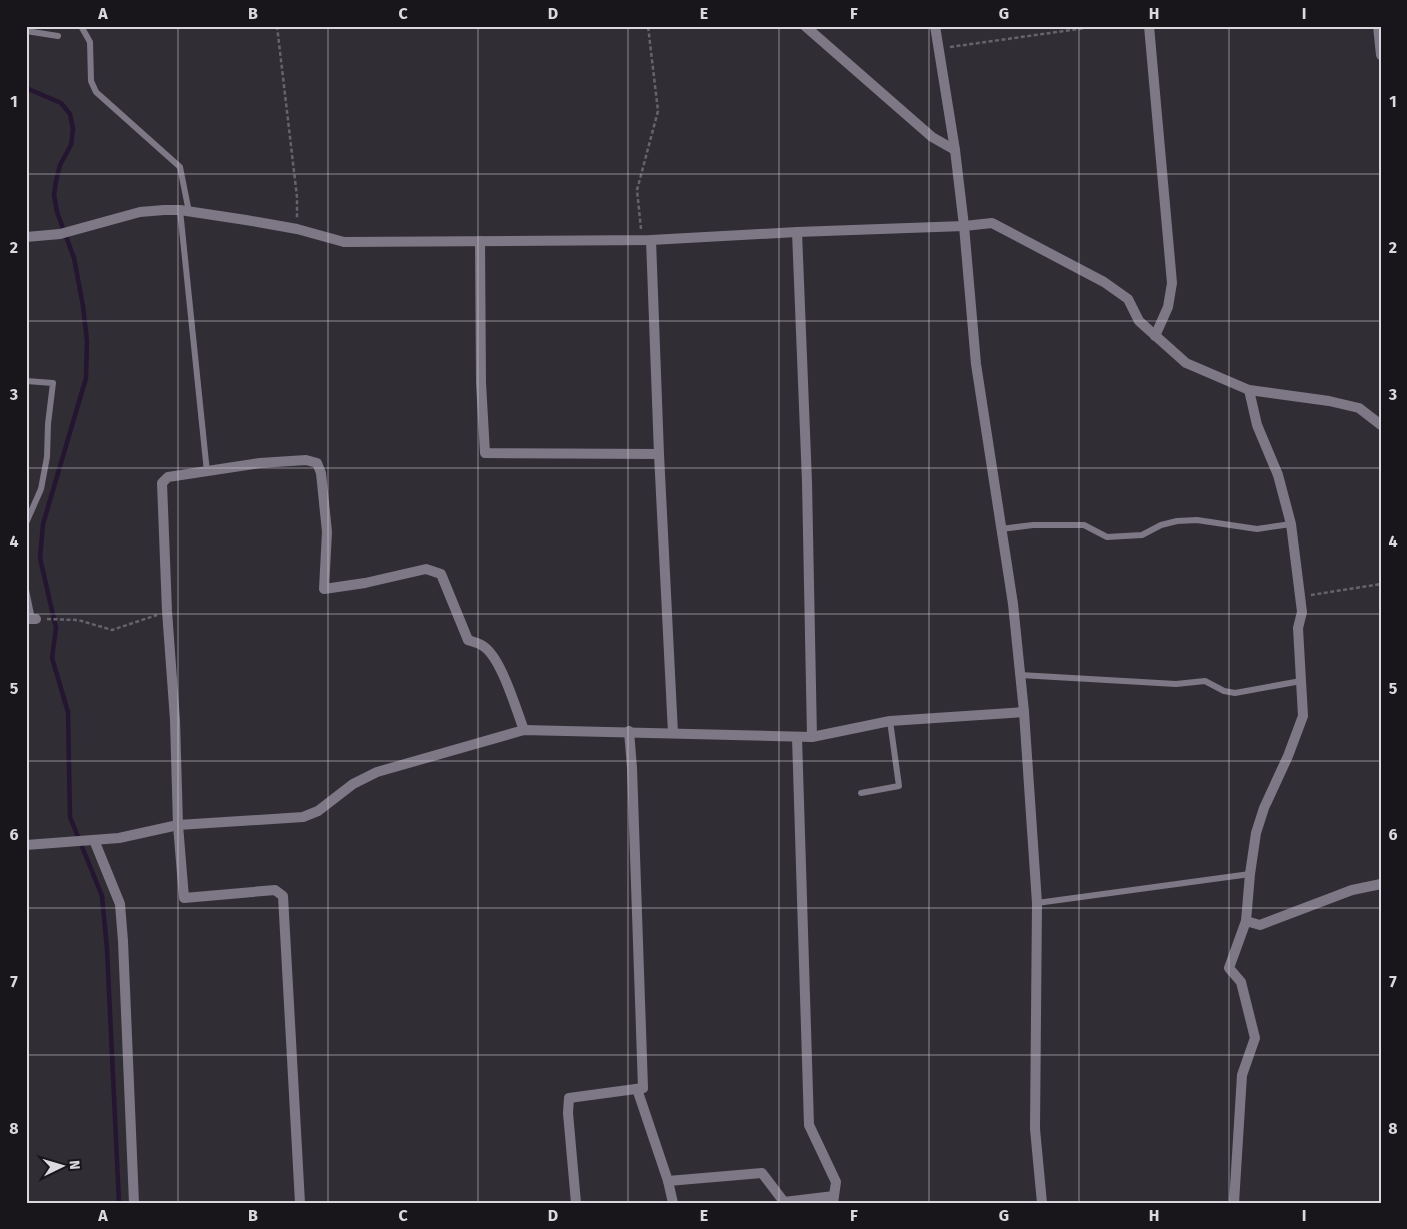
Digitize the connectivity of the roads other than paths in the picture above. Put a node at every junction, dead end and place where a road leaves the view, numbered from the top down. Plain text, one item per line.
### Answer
1 (81, 26) edge
2 (805, 26) edge
3 (935, 26) edge
4 (1149, 26) edge
5 (1378, 26) edge
6 (26, 31) edge
7 (58, 36) dead end
8 (1381, 55) edge
9 (955, 150) junction
10 (185, 211) junction
11 (964, 226) junction
12 (797, 232) junction
13 (26, 236) edge
14 (646, 240) junction
15 (480, 241) junction
16 (1155, 336) junction
17 (26, 381) edge
18 (1249, 390) junction
19 (1381, 425) edge
20 (659, 454) junction
21 (207, 472) junction
22 (26, 523) edge
23 (1291, 524) junction
24 (1001, 529) junction
25 (26, 590) edge
26 (31, 619) edge
27 (1020, 675) junction
28 (1301, 681) junction
29 (1024, 712) junction
30 (890, 721) junction
31 (524, 730) junction
32 (629, 731) junction
33 (673, 733) junction
34 (797, 737) junction
35 (812, 737) junction
36 (862, 793) dead end
37 (178, 825) junction
38 (94, 840) junction
39 (26, 845) edge
40 (1250, 874) junction
41 (1381, 884) edge
42 (1037, 903) junction
43 (1246, 921) junction
44 (637, 1089) junction
45 (668, 1181) junction
46 (833, 1200) edge
47 (134, 1203) edge
48 (300, 1203) edge
49 (576, 1203) edge
50 (673, 1203) edge
51 (1042, 1203) edge
52 (1234, 1203) edge

1 - 10 lane
2 - 9 street
3 - 9 street
4 - 16 street
5 - 8 street
6 - 7 lane
9 - 11 street
10 - 13 street
10 - 15 street
10 - 21 lane
11 - 12 street
11 - 16 street
11 - 24 street
12 - 14 street
12 - 35 street
14 - 15 street
14 - 20 street
15 - 20 street
16 - 18 street
17 - 22 lane
18 - 19 street
18 - 23 street
20 - 33 street
21 - 31 street
21 - 37 street
23 - 24 lane
23 - 28 street
24 - 27 street
25 - 26 lane
27 - 28 lane
27 - 29 street
28 - 40 street
29 - 30 street
29 - 42 street
30 - 35 street
30 - 36 lane
31 - 32 street
31 - 37 street
32 - 33 street
32 - 44 street
33 - 34 street
34 - 35 street
34 - 46 street
37 - 38 street
37 - 48 street
38 - 39 street
38 - 47 street
40 - 42 lane
40 - 43 street
41 - 43 street
42 - 51 street
43 - 52 street
44 - 45 street
44 - 49 street
45 - 46 street
45 - 50 street

